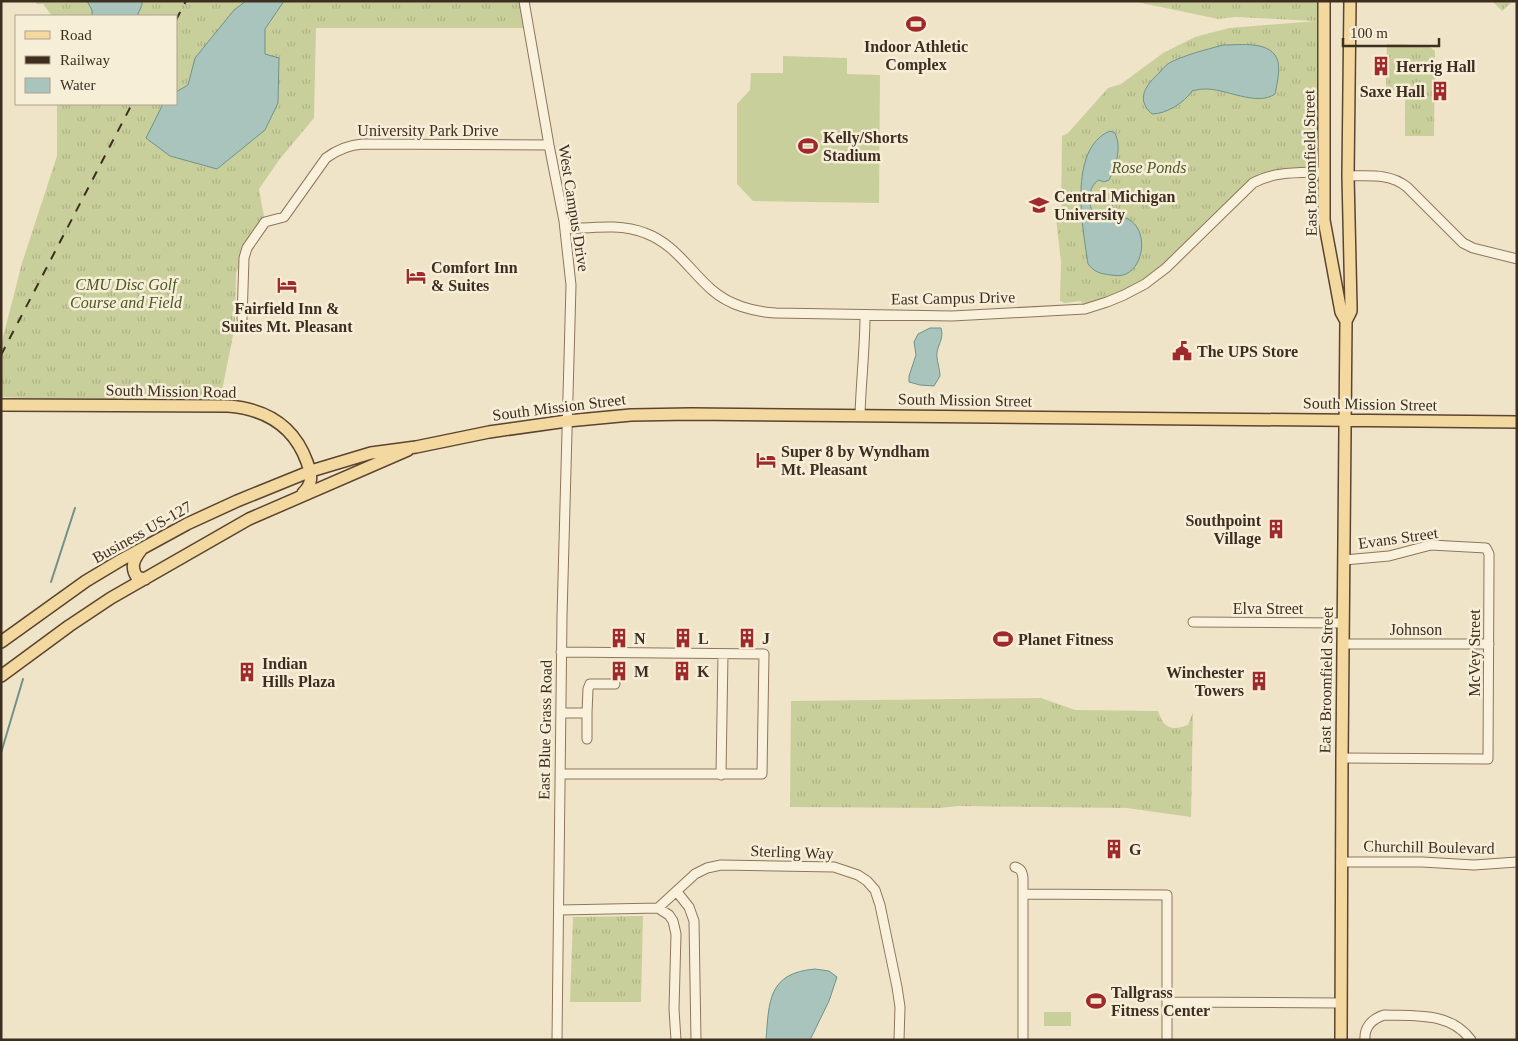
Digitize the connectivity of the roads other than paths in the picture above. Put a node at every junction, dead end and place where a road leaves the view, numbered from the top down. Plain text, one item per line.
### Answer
1 (524, 1) edge
2 (1324, 1) edge
3 (1350, 1) edge
4 (549, 145) junction
5 (1323, 172) junction
6 (1348, 176) junction
7 (565, 229) junction
8 (1328, 246) junction
9 (1349, 252) junction
10 (1517, 260) edge
11 (865, 315) junction
12 (242, 319) dead end
13 (1346, 320) junction
14 (1, 405) edge
15 (860, 415) junction
16 (1346, 420) junction
17 (567, 421) junction
18 (1517, 422) edge
19 (416, 446) junction
20 (310, 471) junction
21 (300, 496) junction
22 (1486, 548) joint
23 (142, 549) junction
24 (1344, 560) junction
25 (145, 579) junction
26 (1193, 622) dead end
27 (1343, 623) junction
28 (1, 642) edge
29 (1343, 644) junction
30 (1489, 644) junction
31 (561, 652) junction
32 (723, 654) junction
33 (1, 676) edge
34 (615, 684) dead end
35 (560, 713) junction
36 (587, 713) junction
37 (587, 739) dead end
38 (1342, 758) junction
39 (560, 774) junction
40 (721, 775) junction
41 (1341, 862) junction
42 (1517, 862) edge
43 (1014, 867) dead end
44 (677, 892) junction
45 (1024, 894) junction
46 (658, 908) junction
47 (560, 910) junction
48 (1167, 1002) junction
49 (1341, 1003) junction
50 (557, 1040) edge
51 (676, 1040) edge
52 (696, 1040) edge
53 (899, 1040) edge
54 (1023, 1040) edge
55 (1167, 1040) edge
56 (1341, 1040) edge
57 (1364, 1040) edge
58 (1471, 1040) edge

1 - 4 street, West Campus Drive
2 - 5 main road, East Broomfield Street
3 - 6 main road, East Broomfield Street
4 - 7 street, West Campus Drive
4 - 12 street, University Park Drive
5 - 8 main road, East Broomfield Street
5 - 11 street, East Campus Drive
6 - 9 main road, East Broomfield Street
6 - 10 street
7 - 11 street, East Campus Drive
7 - 17 street, West Campus Drive
8 - 9 main road
8 - 13 main road, East Broomfield Street
9 - 13 main road, East Broomfield Street
11 - 15 street
13 - 16 main road, East Broomfield Street
14 - 20 main road, South Mission Road
15 - 16 main road, South Mission Street
15 - 17 main road, South Mission Street
16 - 18 main road, South Mission Street
16 - 24 main road, East Broomfield Street
17 - 19 main road, South Mission Street
17 - 31 street, East Blue Grass Road
19 - 20 main road, South Mission Street
19 - 21 main road, South Mission Street
20 - 21 main road
20 - 23 main road, Business US-127
21 - 25 main road
22 - 24 street, Evans Street
22 - 30 street, McVey Street
23 - 25 main road
23 - 28 main road, Business US-127
24 - 27 main road, East Broomfield Street
25 - 33 main road
26 - 27 street, Elva Street
27 - 29 main road, East Broomfield Street
29 - 30 street, Johnson
29 - 38 main road, East Broomfield Street
30 - 38 street, McVey Street
31 - 32 street
31 - 35 street, East Blue Grass Road
32 - 40 street
32 - 40 street
34 - 36 street
35 - 36 street
35 - 39 street, East Blue Grass Road
36 - 37 street
38 - 41 main road, East Broomfield Street
39 - 40 street
39 - 47 street, East Blue Grass Road
41 - 42 street, Churchill Boulevard
41 - 49 main road, East Broomfield Street
43 - 45 street
44 - 46 street, Sterling Way
44 - 52 street
44 - 53 street, Sterling Way
45 - 48 street
45 - 54 street
46 - 47 street
46 - 51 street
47 - 50 street, East Blue Grass Road
48 - 49 street
48 - 55 street
49 - 56 main road, East Broomfield Street
57 - 58 street

